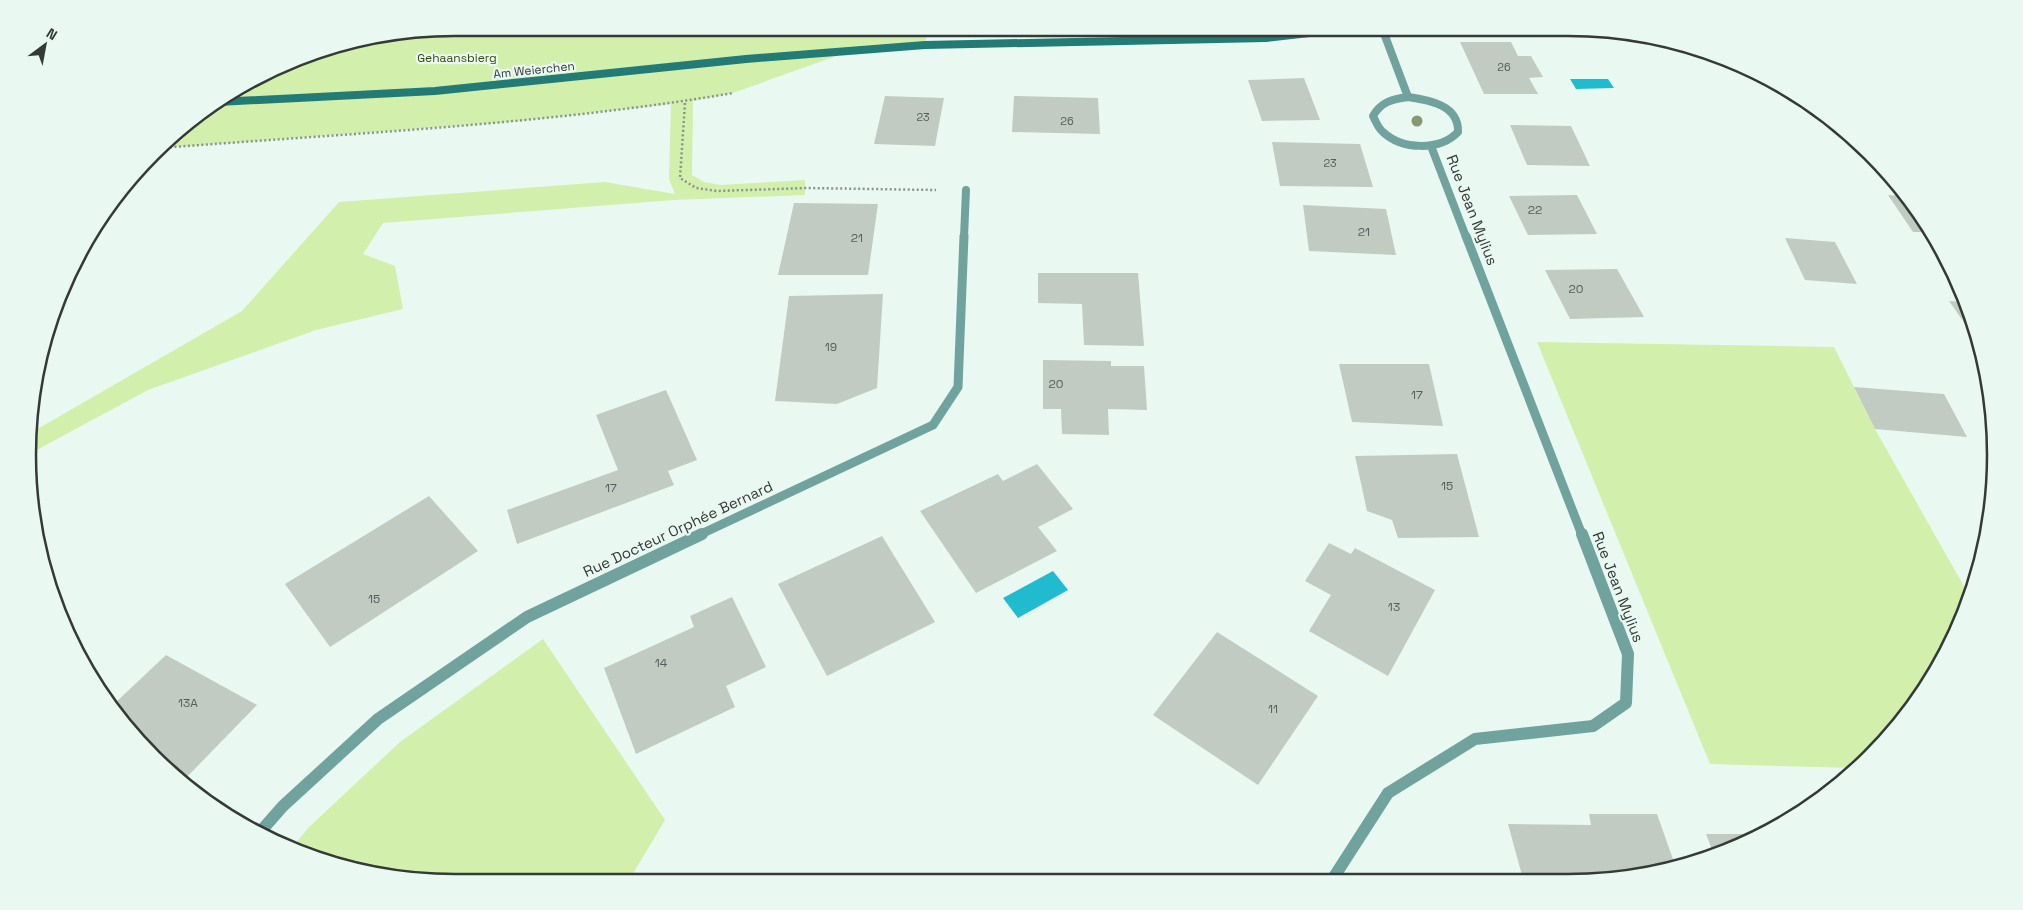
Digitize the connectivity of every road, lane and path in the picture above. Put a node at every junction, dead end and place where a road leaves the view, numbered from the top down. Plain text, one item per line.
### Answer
1 (1283, 36) edge
2 (1385, 36) edge
3 (1408, 97) junction
4 (231, 101) edge
5 (685, 103) dead end
6 (1430, 146) junction
7 (966, 190) joint
8 (264, 828) edge
9 (1336, 874) edge

1 - 4 main road, Am Weierchen
2 - 3 street
3 - 6 street, Rue Jean Mylius
3 - 6 street, Rue Jean Mylius
5 - 7 path
6 - 9 street, Rue Jean Mylius
7 - 8 street, Rue Docteur Orphée Bernard

